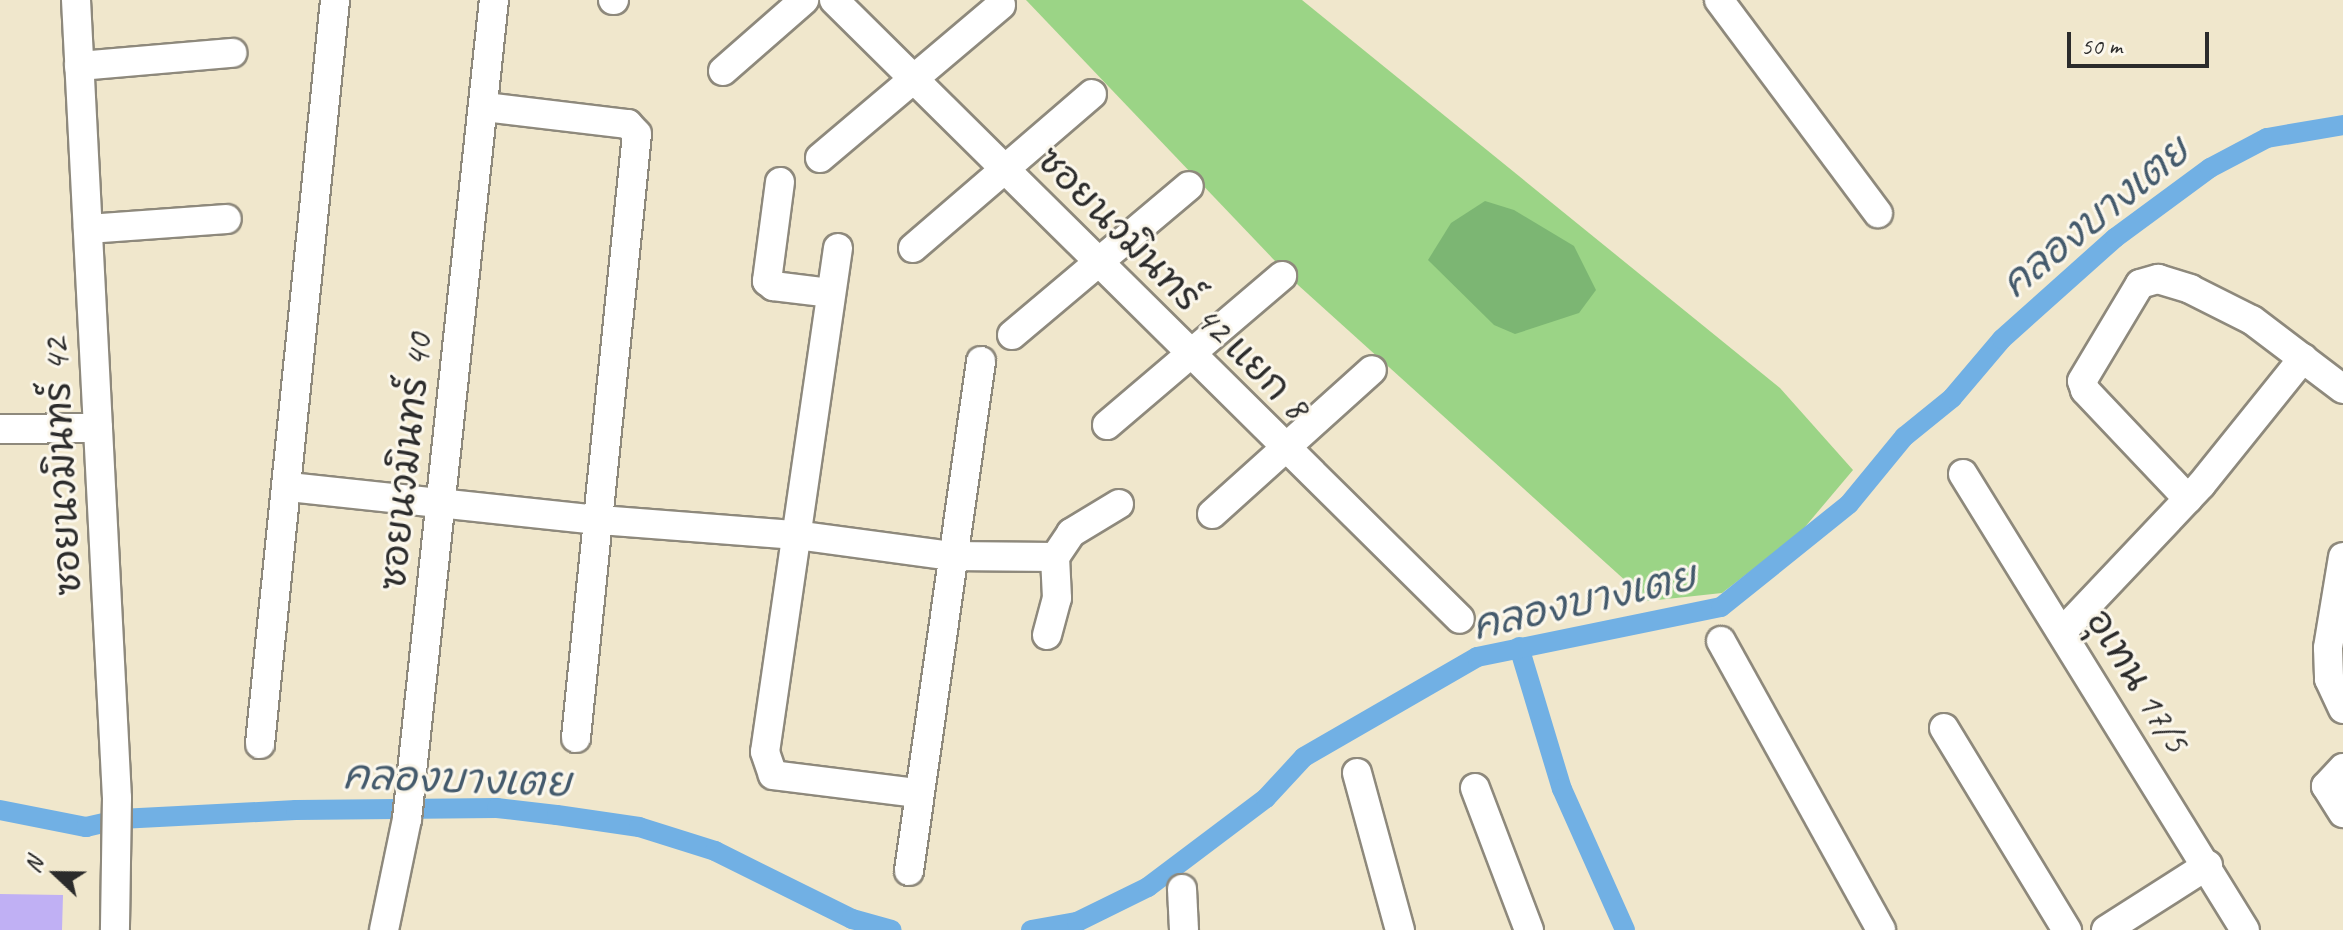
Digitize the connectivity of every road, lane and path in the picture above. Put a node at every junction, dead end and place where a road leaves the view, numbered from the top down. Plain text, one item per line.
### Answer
1 (76, 0) edge
2 (335, 0) edge
3 (494, 0) edge
4 (804, 0) edge
5 (834, 0) edge
6 (1719, 0) edge
7 (1001, 5) dead end
8 (232, 53) dead end
9 (79, 66) junction
10 (723, 71) dead end
11 (912, 76) junction
12 (1092, 94) dead end
13 (485, 107) junction
14 (820, 158) dead end
15 (1004, 168) junction
16 (780, 182) dead end
17 (1189, 186) dead end
18 (1878, 213) dead end
19 (227, 219) dead end
20 (88, 229) junction
21 (838, 248) dead end
22 (913, 248) dead end
23 (1100, 262) junction
24 (1282, 276) dead end
25 (830, 293) junction
26 (1012, 335) dead end
27 (1190, 353) junction
28 (2303, 358) junction
29 (981, 361) dead end
30 (1372, 370) dead end
31 (2343, 389) edge
32 (1107, 425) dead end
33 (98, 428) junction
34 (0, 429) edge
35 (1284, 447) junction
36 (1963, 474) dead end
37 (289, 487) junction
38 (439, 499) junction
39 (2188, 499) junction
40 (1119, 504) dead end
41 (1212, 514) dead end
42 (600, 520) junction
43 (796, 535) junction
44 (951, 556) junction
45 (1055, 557) junction
46 (2343, 557) edge
47 (1460, 619) dead end
48 (2063, 631) junction
49 (1047, 635) dead end
50 (1721, 641) dead end
51 (2343, 709) edge
52 (1944, 728) dead end
53 (576, 738) dead end
54 (260, 744) dead end
55 (2343, 768) edge
56 (1357, 773) dead end
57 (1475, 788) dead end
58 (918, 793) junction
59 (2343, 813) edge
60 (2208, 865) junction
61 (909, 871) dead end
62 (1182, 889) dead end
63 (1392, 928) edge
64 (115, 930) edge
65 (384, 930) edge
66 (1184, 930) edge
67 (1529, 930) edge
68 (1881, 930) edge
69 (2067, 930) edge
70 (2106, 930) edge
71 (2245, 930) edge

1 - 9 street, ซอยนวมินทร์ 42
2 - 37 street
3 - 13 street, ซอยนวมินทร์ 40
4 - 10 street
5 - 11 street, ซอยนวมินทร์ 42 แยก 8
6 - 18 street
7 - 11 street
8 - 9 street
9 - 20 street, ซอยนวมินทร์ 42
11 - 14 street
11 - 15 street, ซอยนวมินทร์ 42 แยก 8
12 - 15 street
13 - 38 street, ซอยนวมินทร์ 40
13 - 42 street
15 - 22 street
15 - 23 street, ซอยนวมินทร์ 42 แยก 8
16 - 25 street
17 - 23 street
19 - 20 street
20 - 33 street, ซอยนวมินทร์ 42
21 - 25 street
23 - 26 street
23 - 27 street, ซอยนวมินทร์ 42 แยก 8
24 - 27 street
25 - 43 street
27 - 32 street
27 - 35 street, ซอยนวมินทร์ 42 แยก 8
28 - 31 street
28 - 39 street
28 - 39 street
29 - 44 street
30 - 35 street
33 - 34 street
33 - 64 street, ซอยนวมินทร์ 42
35 - 41 street
35 - 47 street, ซอยนวมินทร์ 42 แยก 8
36 - 48 street, อุเทน 17/5
37 - 38 street
37 - 54 street
38 - 42 street
38 - 65 street, ซอยนวมินทร์ 40
39 - 48 street
40 - 45 street
42 - 43 street
42 - 53 street
43 - 44 street
43 - 58 street
44 - 45 street
44 - 58 street
45 - 49 street
46 - 51 street
48 - 60 street, อุเทน 17/5
50 - 68 street
52 - 69 street
55 - 59 street
56 - 63 street
57 - 67 street
58 - 61 street
60 - 70 street
60 - 71 street, อุเทน 17/5
62 - 66 street

